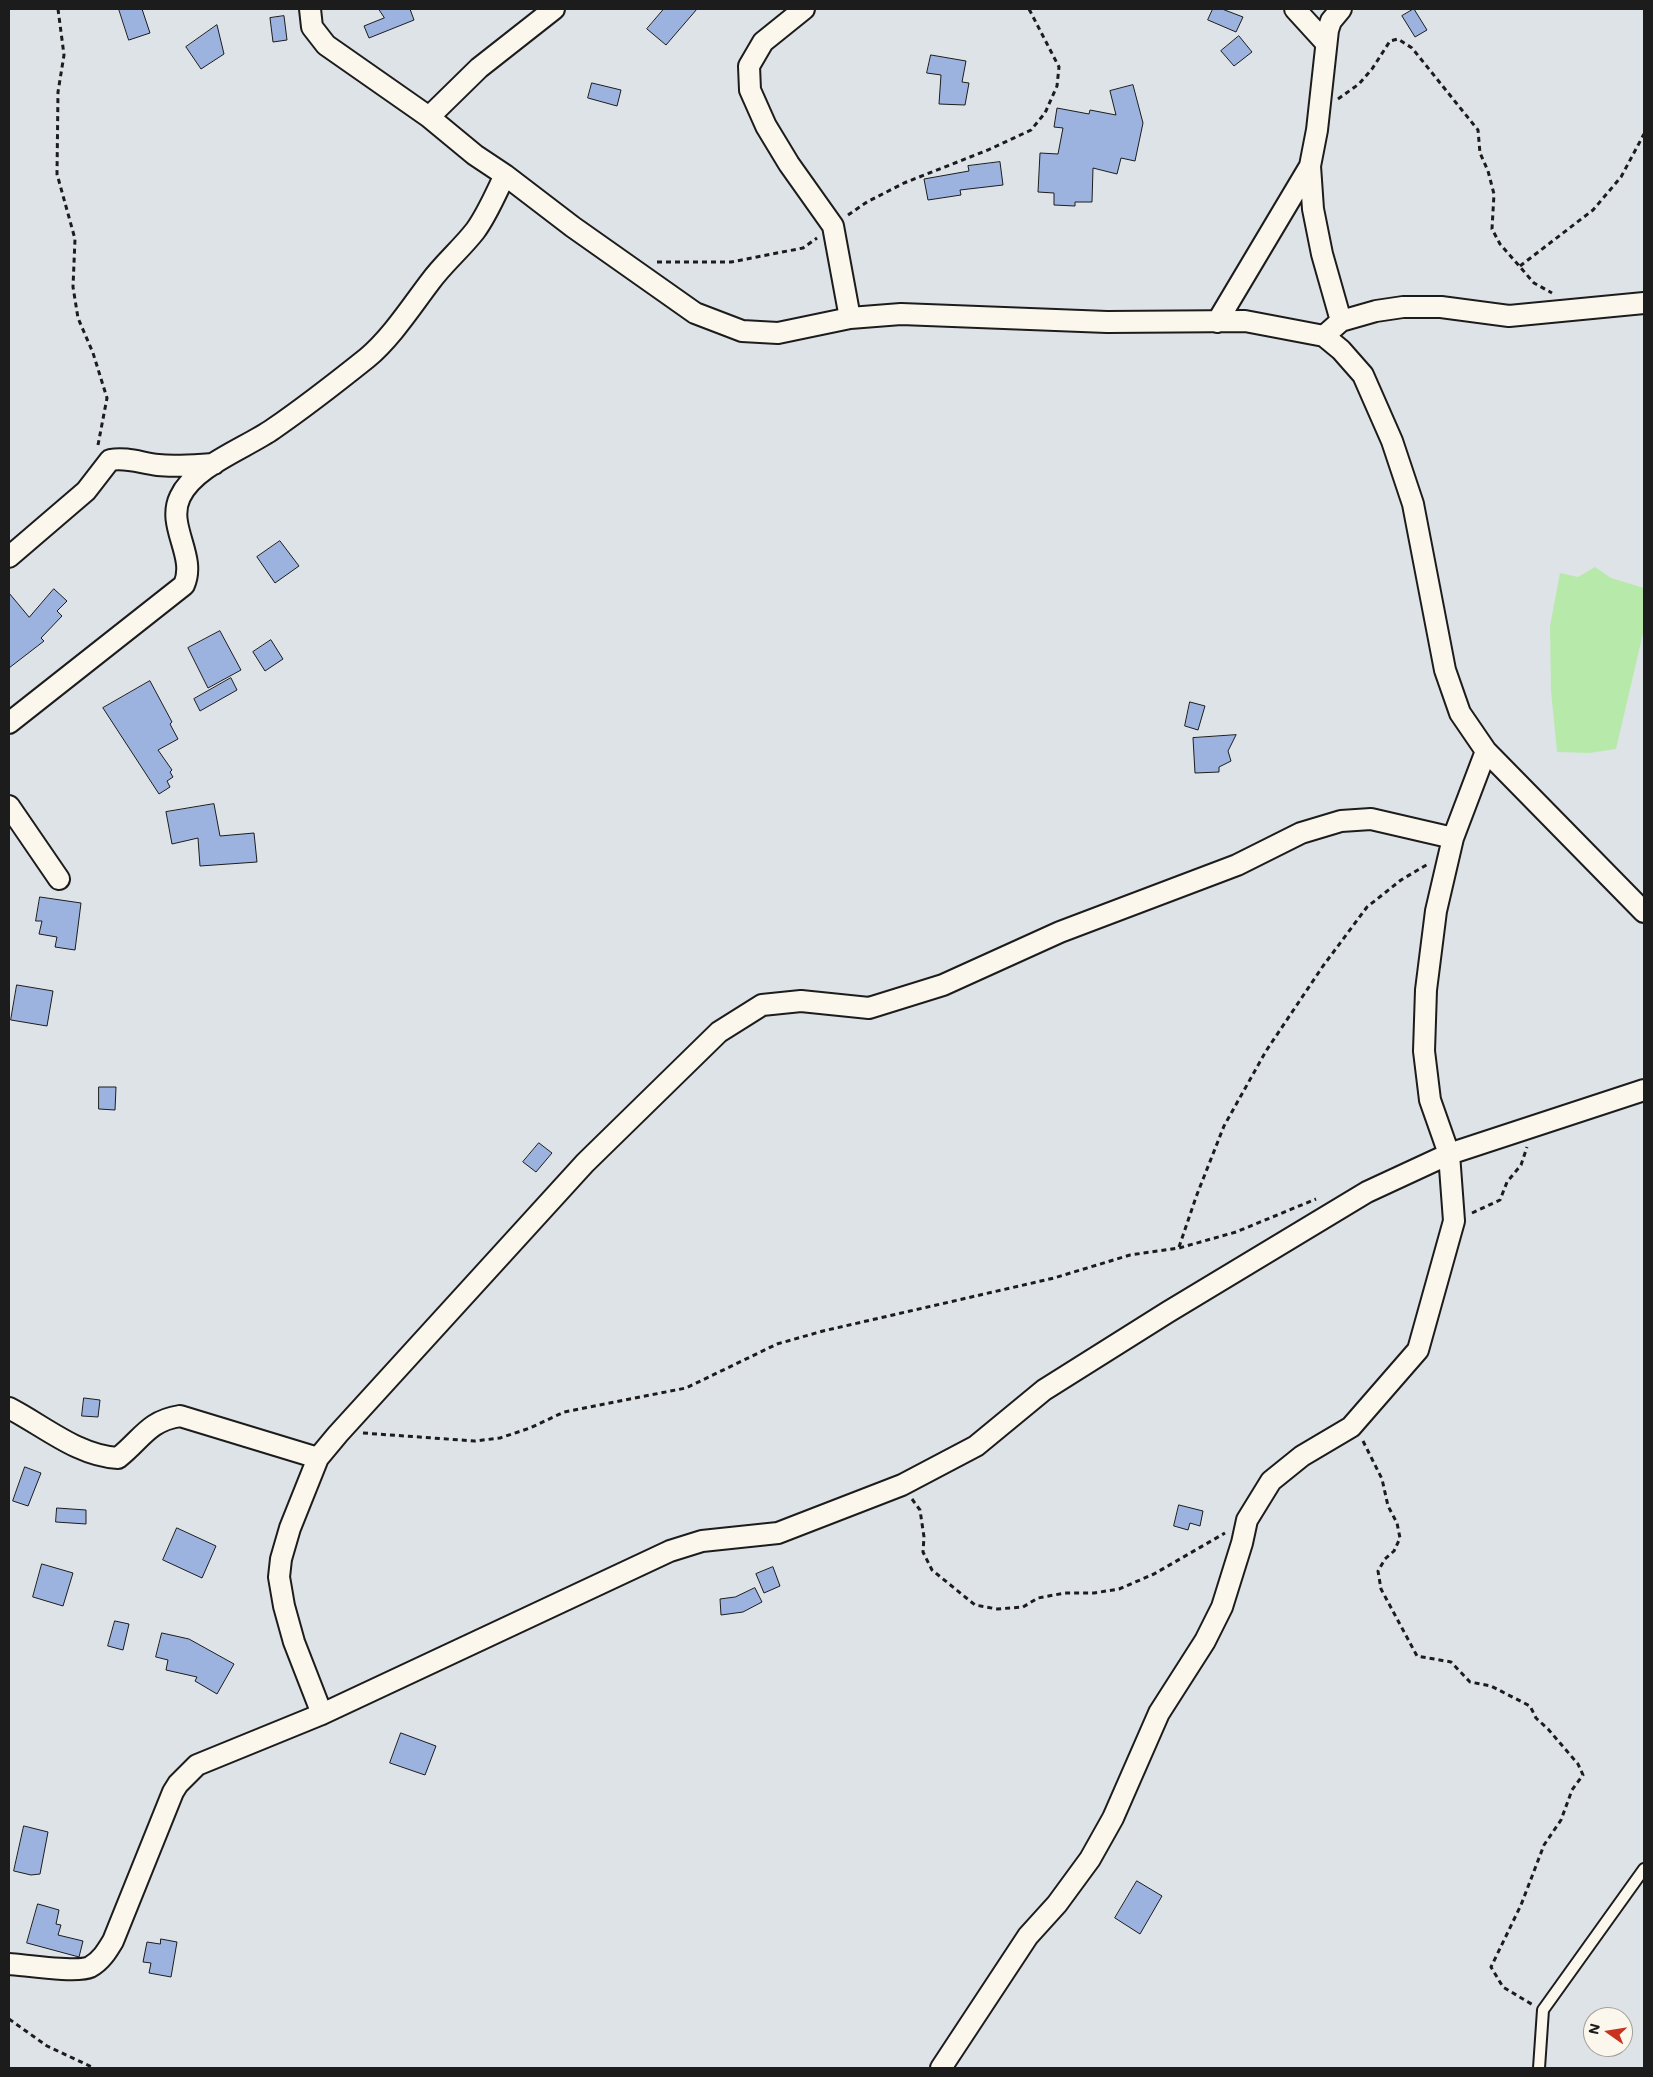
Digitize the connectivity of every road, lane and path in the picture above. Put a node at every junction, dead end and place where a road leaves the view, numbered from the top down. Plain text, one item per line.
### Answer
1 (58, 9) edge
2 (310, 9) edge
3 (554, 9) edge
4 (804, 9) edge
5 (1030, 9) edge
6 (1295, 9) edge
7 (1341, 9) edge
8 (1326, 43) junction
9 (1319, 112) junction
10 (429, 117) junction
11 (1644, 134) edge
12 (1310, 166) junction
13 (505, 175) junction
14 (834, 226) junction
15 (624, 263) junction
16 (1520, 266) junction
17 (1644, 303) edge
18 (1581, 310) junction
19 (850, 318) junction
20 (1341, 321) junction
21 (1217, 322) junction
22 (1324, 336) junction
23 (97, 449) dead end
24 (214, 464) junction
25 (9, 557) edge
26 (9, 722) edge
27 (1486, 751) junction
28 (9, 806) edge
29 (1451, 845) junction
30 (59, 879) dead end
31 (1644, 912) edge
32 (1644, 1090) edge
33 (1540, 1123) junction
34 (1449, 1154) junction
35 (1352, 1202) junction
36 (1454, 1221) junction
37 (1179, 1248) junction
38 (9, 1408) edge
39 (1351, 1427) junction
40 (338, 1434) junction
41 (318, 1458) junction
42 (902, 1485) junction
43 (1247, 1520) junction
44 (322, 1714) junction
45 (1644, 1869) edge
46 (9, 1964) edge
47 (1543, 2010) junction
48 (9, 2019) edge
49 (94, 2068) edge
50 (941, 2068) edge
51 (1539, 2068) edge

1 - 23 path
2 - 10 street
3 - 10 street
4 - 14 street
5 - 14 path
6 - 8 street
7 - 8 street
8 - 9 street
9 - 12 street
9 - 16 path
10 - 13 street
11 - 16 path
12 - 20 street
12 - 21 street
13 - 15 street
13 - 24 street
14 - 15 path
14 - 19 street
15 - 19 street
16 - 18 path
17 - 18 street
18 - 20 street
19 - 21 street
20 - 22 street
21 - 22 street
22 - 27 street
24 - 25 street
24 - 26 street
27 - 29 street
27 - 31 street
28 - 30 street
29 - 34 street
29 - 37 path
29 - 40 street
32 - 33 street
33 - 34 street
33 - 36 path
34 - 35 street
34 - 36 street
35 - 37 path
35 - 42 street
36 - 39 street
37 - 40 path
38 - 41 street
39 - 43 street
39 - 47 path
40 - 41 street
41 - 44 street
42 - 43 path
42 - 44 street
43 - 50 street
44 - 46 street
45 - 47 lane
47 - 51 lane
48 - 49 path

